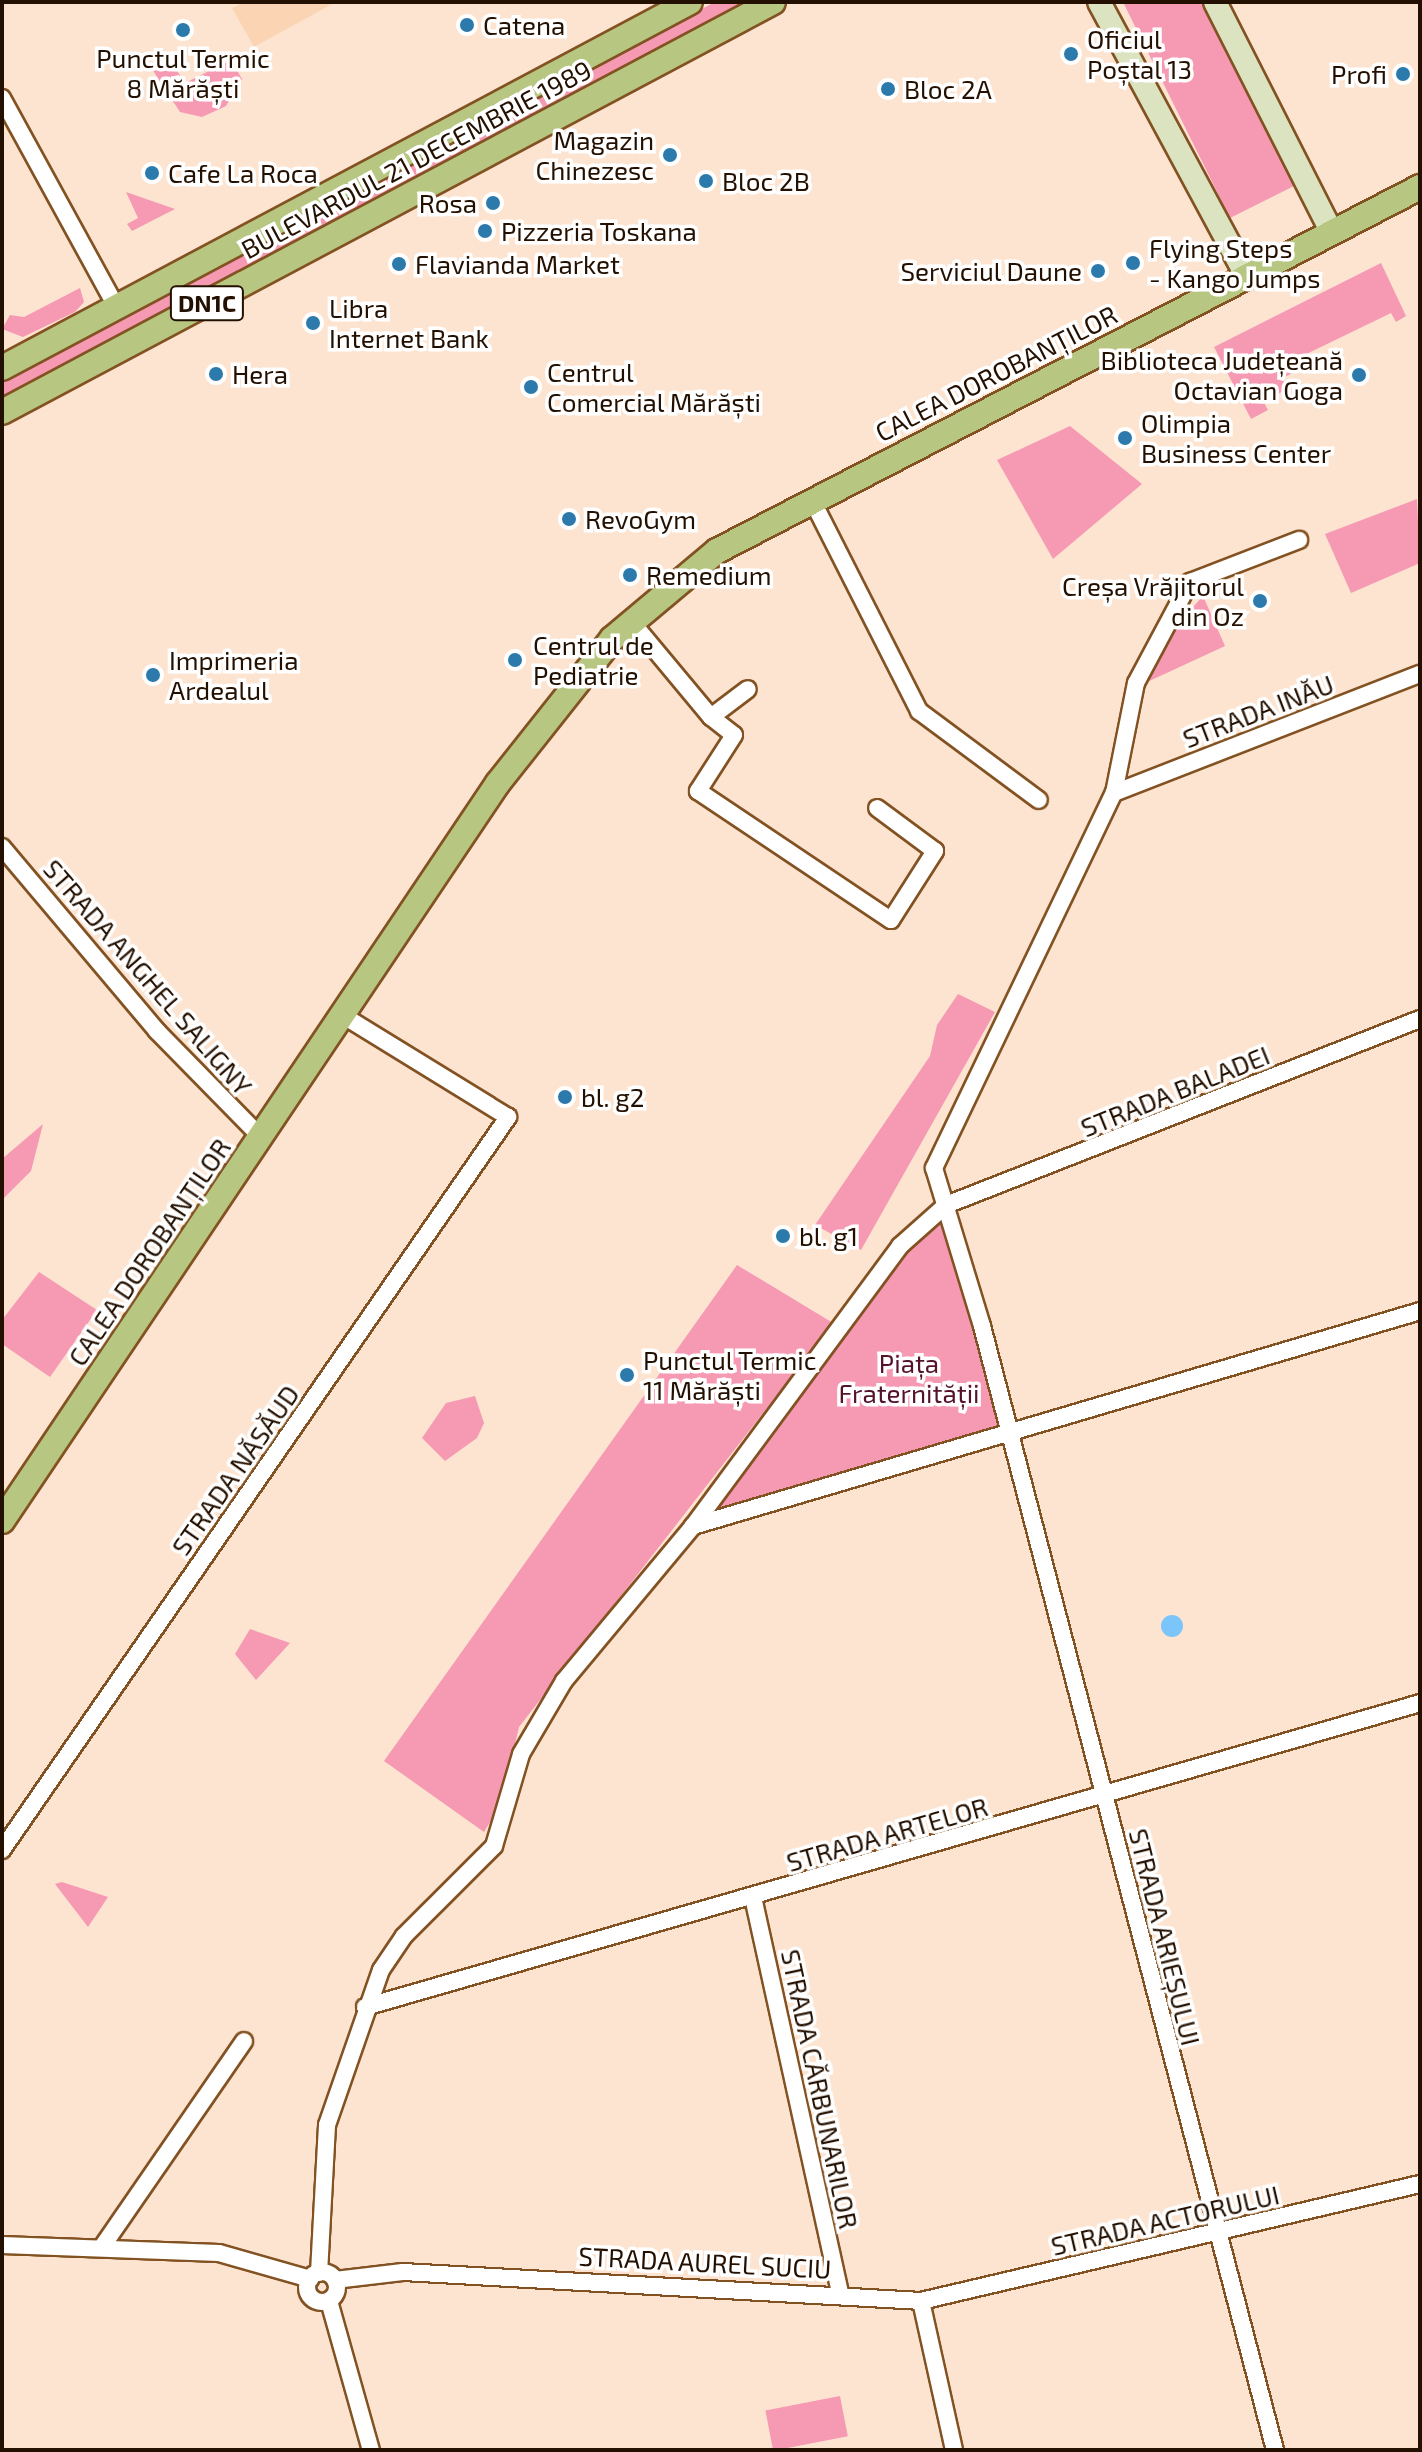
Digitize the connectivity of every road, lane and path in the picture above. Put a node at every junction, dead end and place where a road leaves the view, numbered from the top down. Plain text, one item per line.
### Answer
1 (690, 2) edge
2 (773, 2) edge
3 (1099, 2) edge
4 (1215, 2) edge
5 (2, 98) edge
6 (1420, 187) edge
7 (1331, 231) junction
8 (1246, 275) junction
9 (115, 304) junction
10 (2, 368) edge
11 (2, 412) edge
12 (812, 500) junction
13 (1299, 540) dead end
14 (631, 621) junction
15 (1420, 674) edge
16 (748, 689) dead end
17 (711, 717) junction
18 (1114, 793) junction
19 (1039, 800) dead end
20 (877, 808) dead end
21 (2, 847) edge
22 (344, 1016) junction
23 (1420, 1019) edge
24 (260, 1136) junction
25 (946, 1205) junction
26 (1420, 1311) edge
27 (1008, 1436) junction
28 (2, 1521) edge
29 (693, 1526) junction
30 (1420, 1703) edge
31 (1106, 1797) junction
32 (2, 1850) edge
33 (753, 1897) junction
34 (365, 2007) junction
35 (244, 2041) dead end
36 (1420, 2184) edge
37 (1216, 2234) junction
38 (2, 2245) edge
39 (102, 2247) junction
40 (321, 2277) junction
41 (840, 2292) junction
42 (329, 2301) junction
43 (921, 2301) junction
44 (371, 2450) edge
45 (954, 2450) edge
46 (1275, 2450) edge

1 - 9 main road, BULEVARDUL 21 DECEMBRIE 1989 / DN1C
2 - 11 main road, BULEVARDUL 21 DECEMBRIE 1989 / DN1C
3 - 8 main road
4 - 7 main road
5 - 9 street
6 - 7 main road, CALEA DOROBANȚILOR
7 - 8 main road, CALEA DOROBANȚILOR
8 - 12 main road, CALEA DOROBANȚILOR
9 - 10 main road, BULEVARDUL 21 DECEMBRIE 1989 / DN1C
12 - 14 main road, CALEA DOROBANȚILOR
12 - 19 street
13 - 18 street
14 - 17 street
14 - 22 main road, CALEA DOROBANȚILOR
15 - 18 street, STRADA INĂU
16 - 17 street
17 - 20 street
18 - 25 street
21 - 24 street, STRADA ANGHEL SALIGNY
22 - 24 main road, CALEA DOROBANȚILOR
22 - 32 street, STRADA NĂSĂUD
23 - 25 street, STRADA BALADEI
24 - 28 main road, CALEA DOROBANȚILOR
25 - 27 street
25 - 29 street
26 - 27 street
27 - 29 street
27 - 31 street, STRADA ARIEȘULUI
29 - 34 street
30 - 31 street, STRADA ARTELOR
31 - 33 street, STRADA ARTELOR
31 - 37 street, STRADA ARIEȘULUI
33 - 34 street, STRADA ARTELOR
33 - 41 street, STRADA CĂRBUNARILOR
34 - 40 street
35 - 39 street
36 - 37 street, STRADA ACTORULUI
37 - 43 street, STRADA ACTORULUI
37 - 46 street, STRADA ARIEȘULUI
38 - 39 street, STRADA AUREL SUCIU
39 - 40 street, STRADA AUREL SUCIU
40 - 41 street, STRADA AUREL SUCIU
40 - 42 street
40 - 42 street
41 - 43 street, STRADA AUREL SUCIU
42 - 44 street
43 - 45 street

